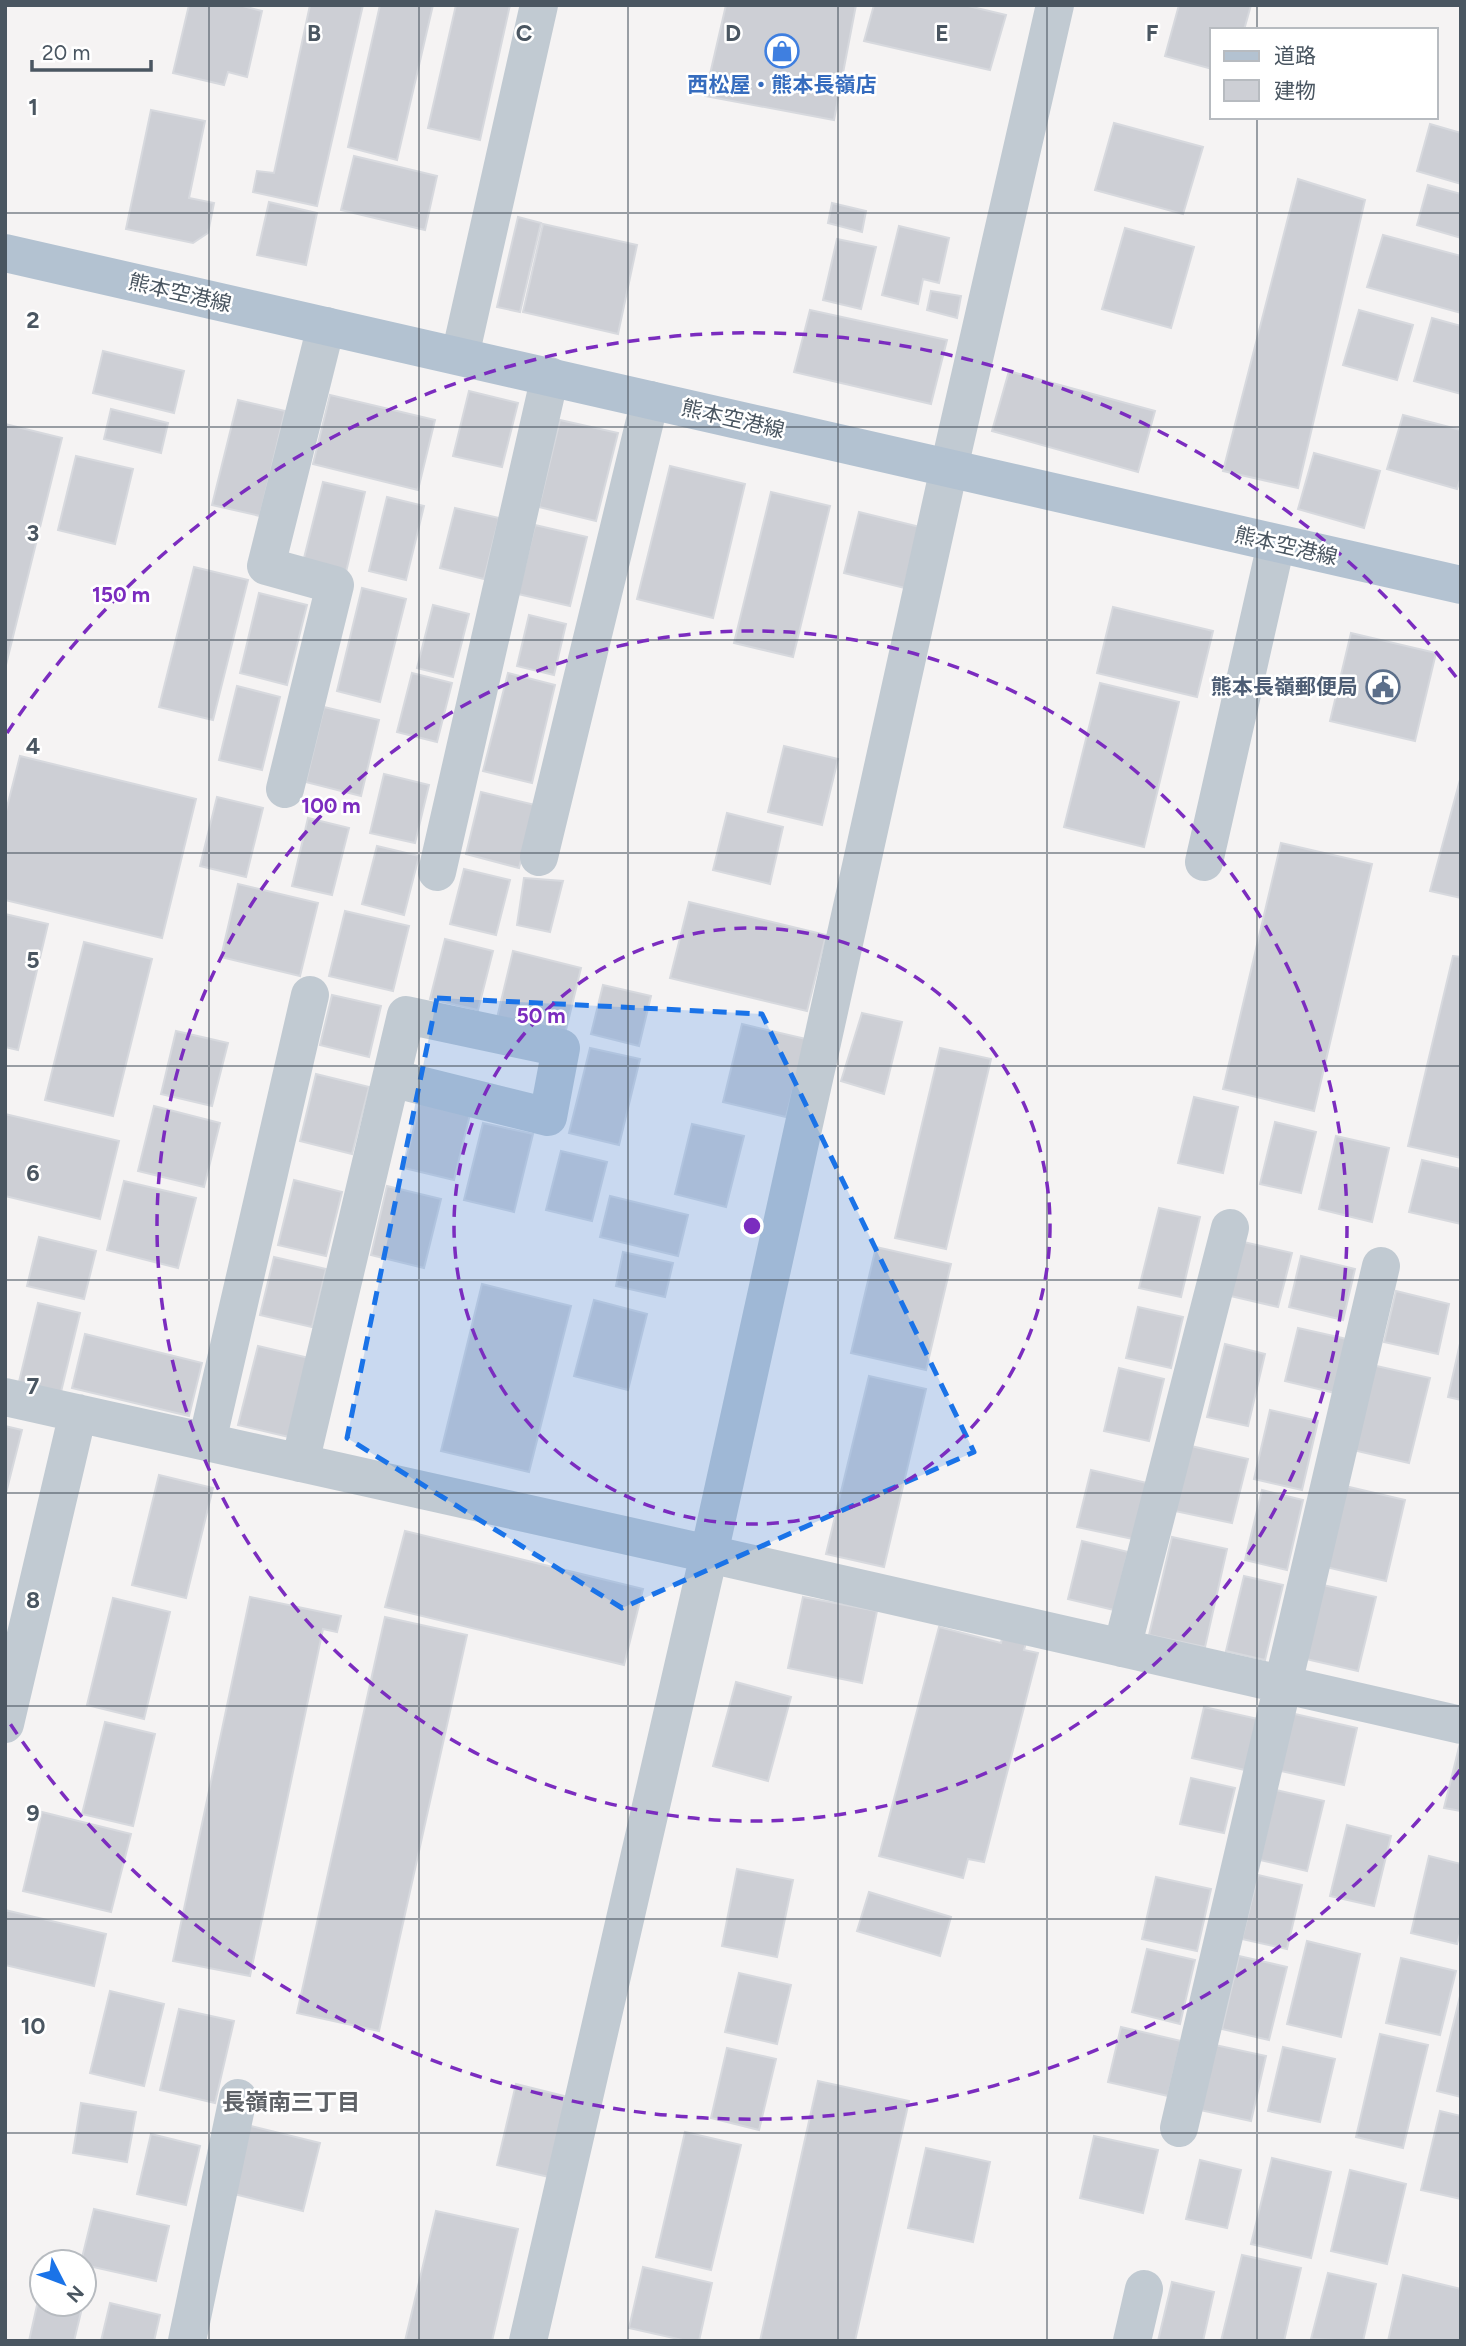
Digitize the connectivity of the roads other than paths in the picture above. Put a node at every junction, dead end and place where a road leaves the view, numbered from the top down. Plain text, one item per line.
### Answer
1 (539, 5) edge
2 (1055, 5) edge
3 (5, 253) edge
4 (326, 326) junction
5 (460, 356) junction
6 (550, 376) junction
7 (649, 400) junction
8 (950, 468) junction
9 (1276, 544) junction
10 (1461, 585) edge
11 (285, 789) dead end
12 (539, 857) dead end
13 (1204, 862) dead end
14 (437, 872) dead end
15 (310, 995) dead end
16 (391, 1078) dead end
17 (1230, 1228) dead end
18 (1381, 1266) dead end
19 (5, 1397) edge
20 (78, 1413) junction
21 (207, 1442) junction
22 (300, 1463) junction
23 (709, 1554) junction
24 (1122, 1648) junction
25 (1283, 1684) junction
26 (5, 1724) edge
27 (1461, 1725) edge
28 (237, 2098) dead end
29 (1179, 2128) dead end
30 (1144, 2288) dead end
31 (187, 2341) edge
32 (528, 2341) edge
33 (1132, 2341) edge

1 - 5 street
2 - 8 street
3 - 4 main road, 熊本空港線
4 - 5 main road, 熊本空港線
4 - 11 street
5 - 6 main road, 熊本空港線
6 - 7 main road, 熊本空港線
6 - 14 street
7 - 8 main road, 熊本空港線
7 - 12 street
8 - 9 main road, 熊本空港線
8 - 23 street
9 - 10 main road, 熊本空港線
9 - 13 street
15 - 21 street
16 - 22 street
17 - 24 street
18 - 25 street
19 - 20 street
20 - 21 street
20 - 26 street
21 - 22 street
22 - 23 street
23 - 24 street
23 - 32 street
24 - 25 street
25 - 27 street
25 - 29 street
28 - 31 street
30 - 33 street

